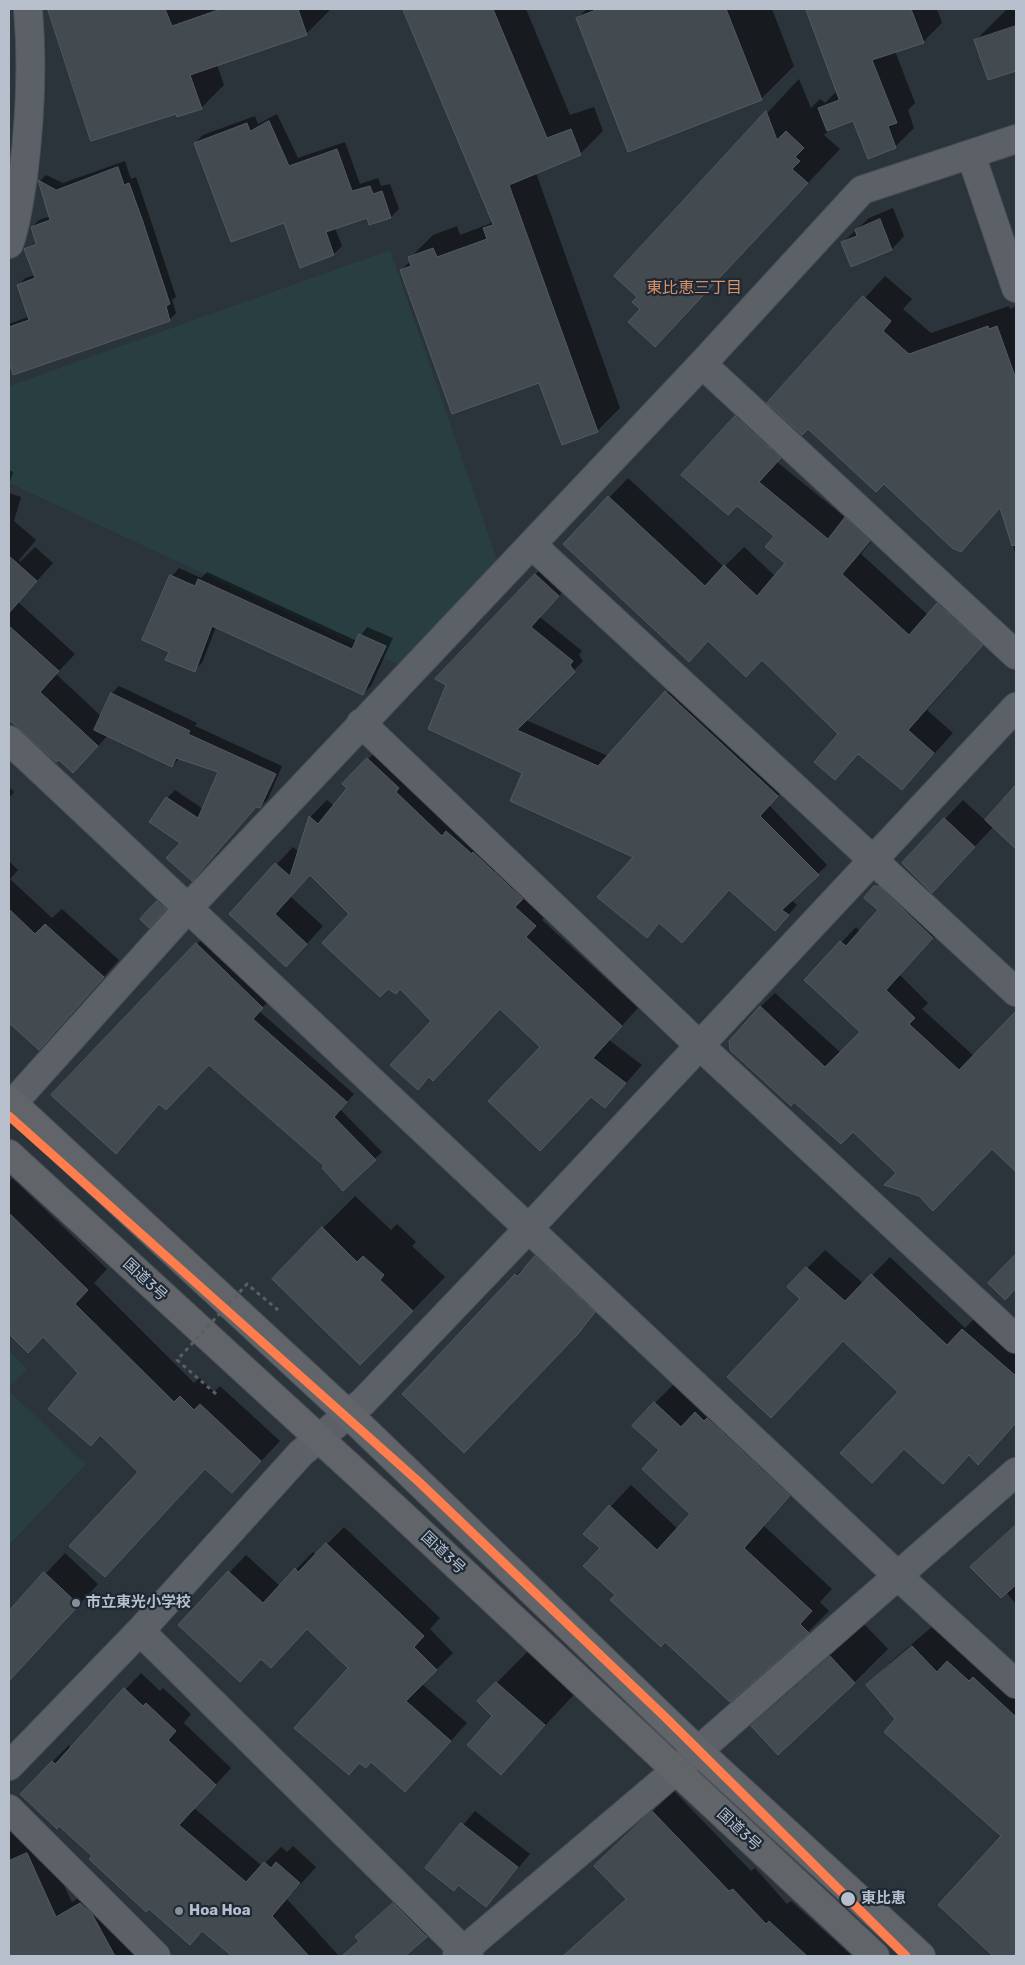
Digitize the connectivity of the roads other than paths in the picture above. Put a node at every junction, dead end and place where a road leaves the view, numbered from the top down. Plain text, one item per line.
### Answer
1 (28, 9) edge
2 (1016, 139) edge
3 (970, 155) junction
4 (9, 244) edge
5 (1016, 288) edge
6 (702, 364) junction
7 (532, 545) junction
8 (1016, 655) edge
9 (1016, 707) edge
10 (361, 723) junction
11 (9, 740) edge
12 (873, 860) junction
13 (188, 908) junction
14 (1016, 992) edge
15 (700, 1046) junction
16 (11, 1101) edge
17 (9, 1154) edge
18 (530, 1228) junction
19 (1016, 1339) edge
20 (356, 1408) junction
21 (318, 1439) junction
22 (1016, 1472) edge
23 (898, 1576) junction
24 (140, 1631) junction
25 (1016, 1684) edge
26 (697, 1750) junction
27 (9, 1766) edge
28 (675, 1771) junction
29 (9, 1809) edge
30 (463, 1954) edge
31 (156, 1956) edge
32 (874, 1956) edge
33 (921, 1956) edge

1 - 4 street
2 - 3 street
3 - 5 street
3 - 6 street
6 - 7 street
6 - 8 street
7 - 10 street
7 - 12 street
9 - 12 street
10 - 13 street
10 - 15 street
11 - 13 street
12 - 14 street
12 - 15 street
13 - 16 street
13 - 18 street
15 - 18 street
15 - 19 street
16 - 20 highway, 国道3号
17 - 21 highway, 国道3号
18 - 20 street
18 - 23 street
20 - 21 street
20 - 26 highway, 国道3号
21 - 24 street
21 - 28 highway, 国道3号
22 - 23 street
23 - 25 street
23 - 26 street
24 - 27 street
24 - 30 street
26 - 28 street
26 - 33 highway, 国道3号
28 - 30 street
28 - 32 highway, 国道3号
29 - 31 street

